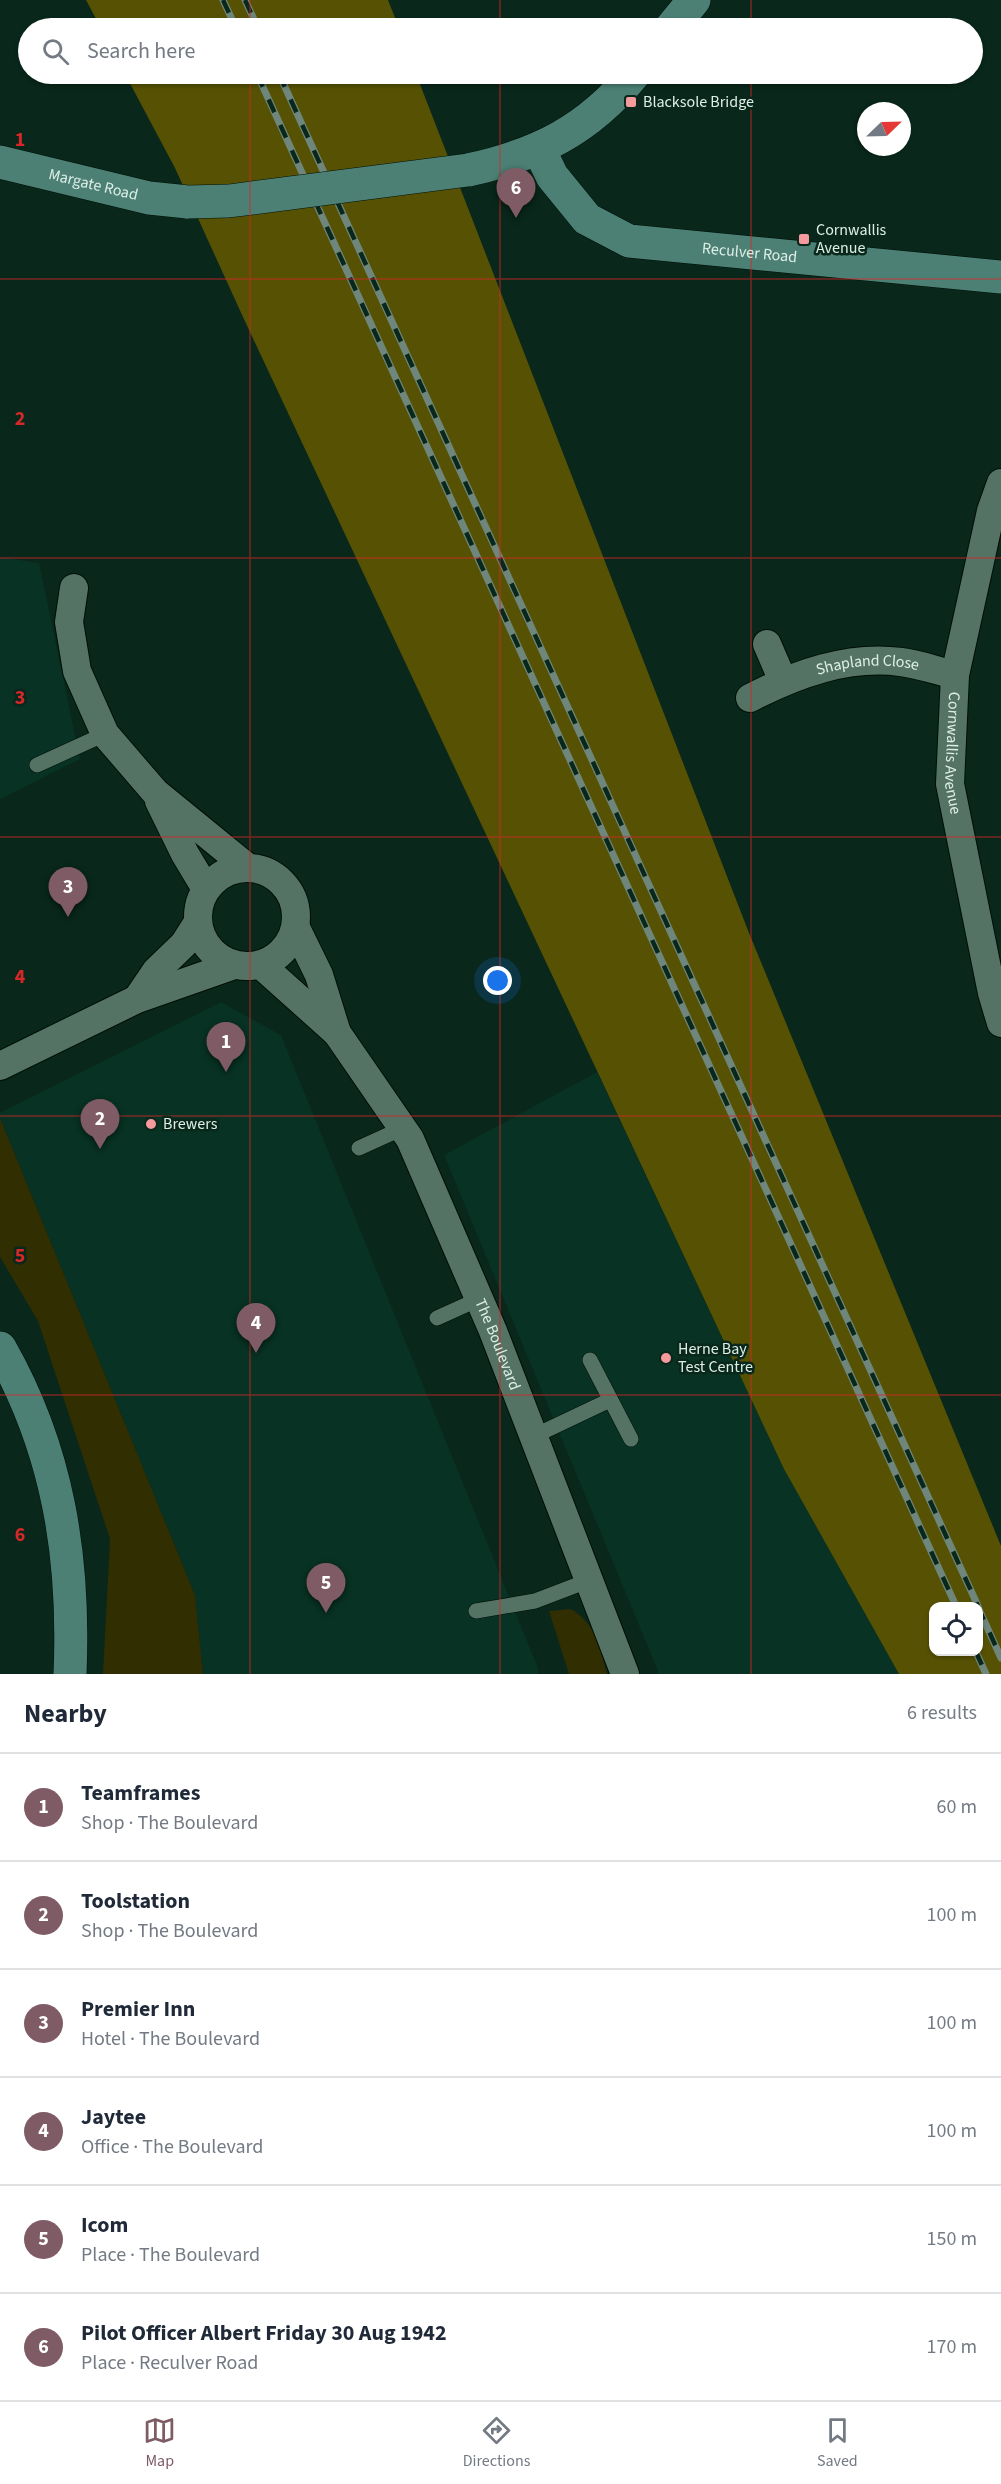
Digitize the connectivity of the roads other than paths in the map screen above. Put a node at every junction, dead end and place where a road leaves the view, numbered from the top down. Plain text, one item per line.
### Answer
1 (694, 0) edge
2 (679, 18) edge
3 (624, 84) edge
4 (539, 149) junction
5 (0, 162) edge
6 (1001, 277) edge
7 (1001, 483) edge
8 (996, 513) edge
9 (74, 588) dead end
10 (766, 644) dead end
11 (955, 675) junction
12 (783, 681) junction
13 (750, 698) dead end
14 (105, 734) junction
15 (37, 765) dead end
16 (155, 792) junction
17 (247, 867) junction
18 (206, 889) junction
19 (198, 922) junction
20 (296, 928) junction
21 (247, 965) junction
22 (997, 993) edge
23 (137, 999) junction
24 (1001, 1023) edge
25 (337, 1033) junction
26 (0, 1066) edge
27 (403, 1128) junction
28 (359, 1148) dead end
29 (479, 1299) junction
30 (437, 1318) dead end
31 (0, 1348) edge
32 (590, 1360) dead end
33 (610, 1400) junction
34 (532, 1437) junction
35 (631, 1439) dead end
36 (590, 1580) junction
37 (476, 1611) dead end
38 (70, 1674) edge
39 (625, 1674) edge

1 - 2 street
3 - 4 street, Margate Road
4 - 5 street, Margate Road, bridge
4 - 6 street, Reculver Road
7 - 8 street, Cornwallis Avenue
8 - 11 street, Cornwallis Avenue
9 - 14 street
10 - 12 street
11 - 12 street, Shapland Close
11 - 22 street, Cornwallis Avenue
12 - 13 street, Shapland Close
14 - 15 lane
14 - 16 street
16 - 17 street
16 - 18 street
17 - 18 street
17 - 20 street
18 - 19 street
19 - 21 street
19 - 23 street
20 - 21 street
20 - 25 street, The Boulevard
21 - 23 street
21 - 25 street, The Boulevard
22 - 24 street, Cornwallis Avenue
23 - 26 street
25 - 27 street, The Boulevard
27 - 28 lane
27 - 29 street, The Boulevard
29 - 30 lane
29 - 34 street, The Boulevard
31 - 38 street
32 - 33 lane
33 - 34 lane
33 - 35 lane
34 - 36 street, The Boulevard
36 - 37 lane
36 - 39 street, The Boulevard

